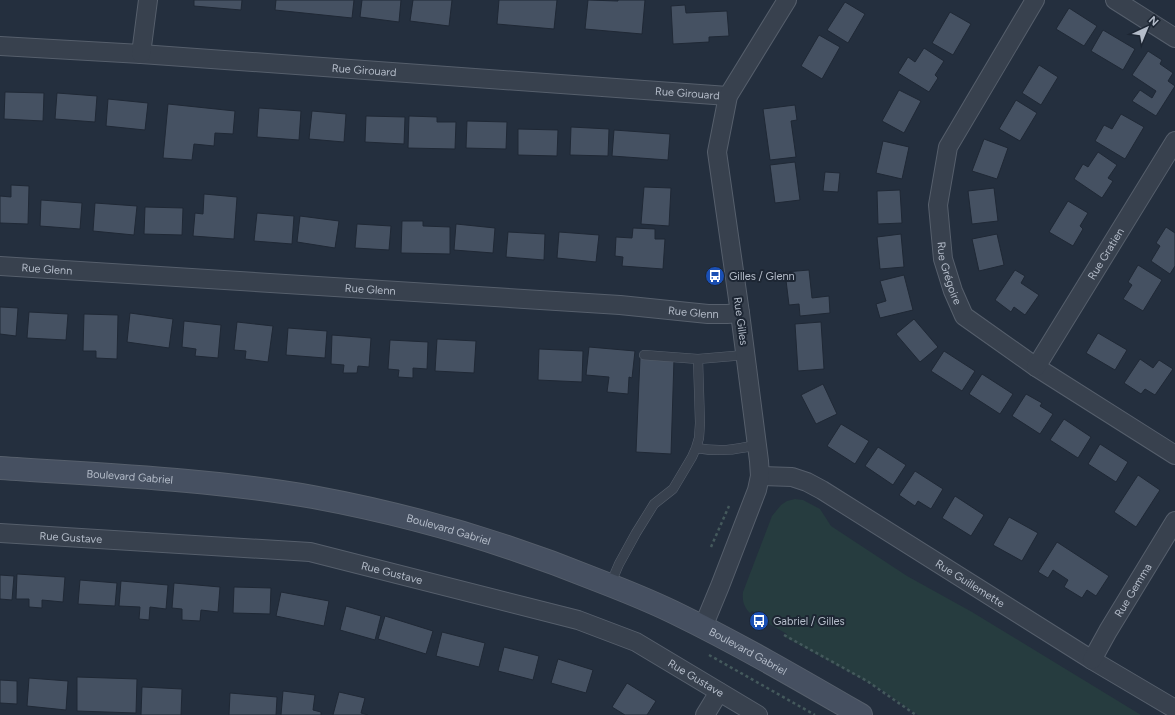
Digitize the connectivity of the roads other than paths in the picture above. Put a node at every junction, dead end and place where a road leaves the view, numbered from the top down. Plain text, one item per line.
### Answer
1 (148, 0) edge
2 (787, 0) edge
3 (1035, 0) edge
4 (1114, 0) edge
5 (1175, 38) edge
6 (0, 46) edge
7 (142, 54) junction
8 (728, 96) junction
9 (1175, 141) edge
10 (0, 266) edge
11 (740, 313) junction
12 (644, 355) dead end
13 (745, 355) junction
14 (698, 359) junction
15 (1036, 367) junction
16 (757, 445) junction
17 (696, 448) junction
18 (1175, 455) edge
19 (0, 468) edge
20 (760, 476) junction
21 (1175, 521) edge
22 (0, 533) edge
23 (610, 585) junction
24 (703, 627) junction
25 (1092, 660) junction
26 (719, 692) junction
27 (1175, 709) edge
28 (705, 715) edge
29 (758, 715) edge
30 (861, 715) edge

1 - 7 street
2 - 8 street, Rue Gilles
3 - 15 street, Rue Grégoire
4 - 5 street
6 - 7 street, Rue Girouard
7 - 8 street, Rue Girouard
8 - 11 street, Rue Gilles
9 - 15 street, Rue Gratien
10 - 11 street, Rue Glenn
11 - 13 street, Rue Gilles
12 - 14 lane
13 - 14 lane
13 - 16 street, Rue Gilles
14 - 17 lane
15 - 18 street, Rue Grégoire
16 - 17 lane
16 - 20 street, Rue Gilles
17 - 23 lane
19 - 23 street, Boulevard Gabriel
20 - 24 street, Rue Gilles
20 - 25 street, Rue Guillemette
21 - 25 street, Rue Gemma
22 - 26 street, Rue Gustave
23 - 24 street, Boulevard Gabriel
24 - 30 street, Boulevard Gabriel
25 - 27 street, Rue Guillemette
26 - 28 street
26 - 29 street, Rue Gustave

